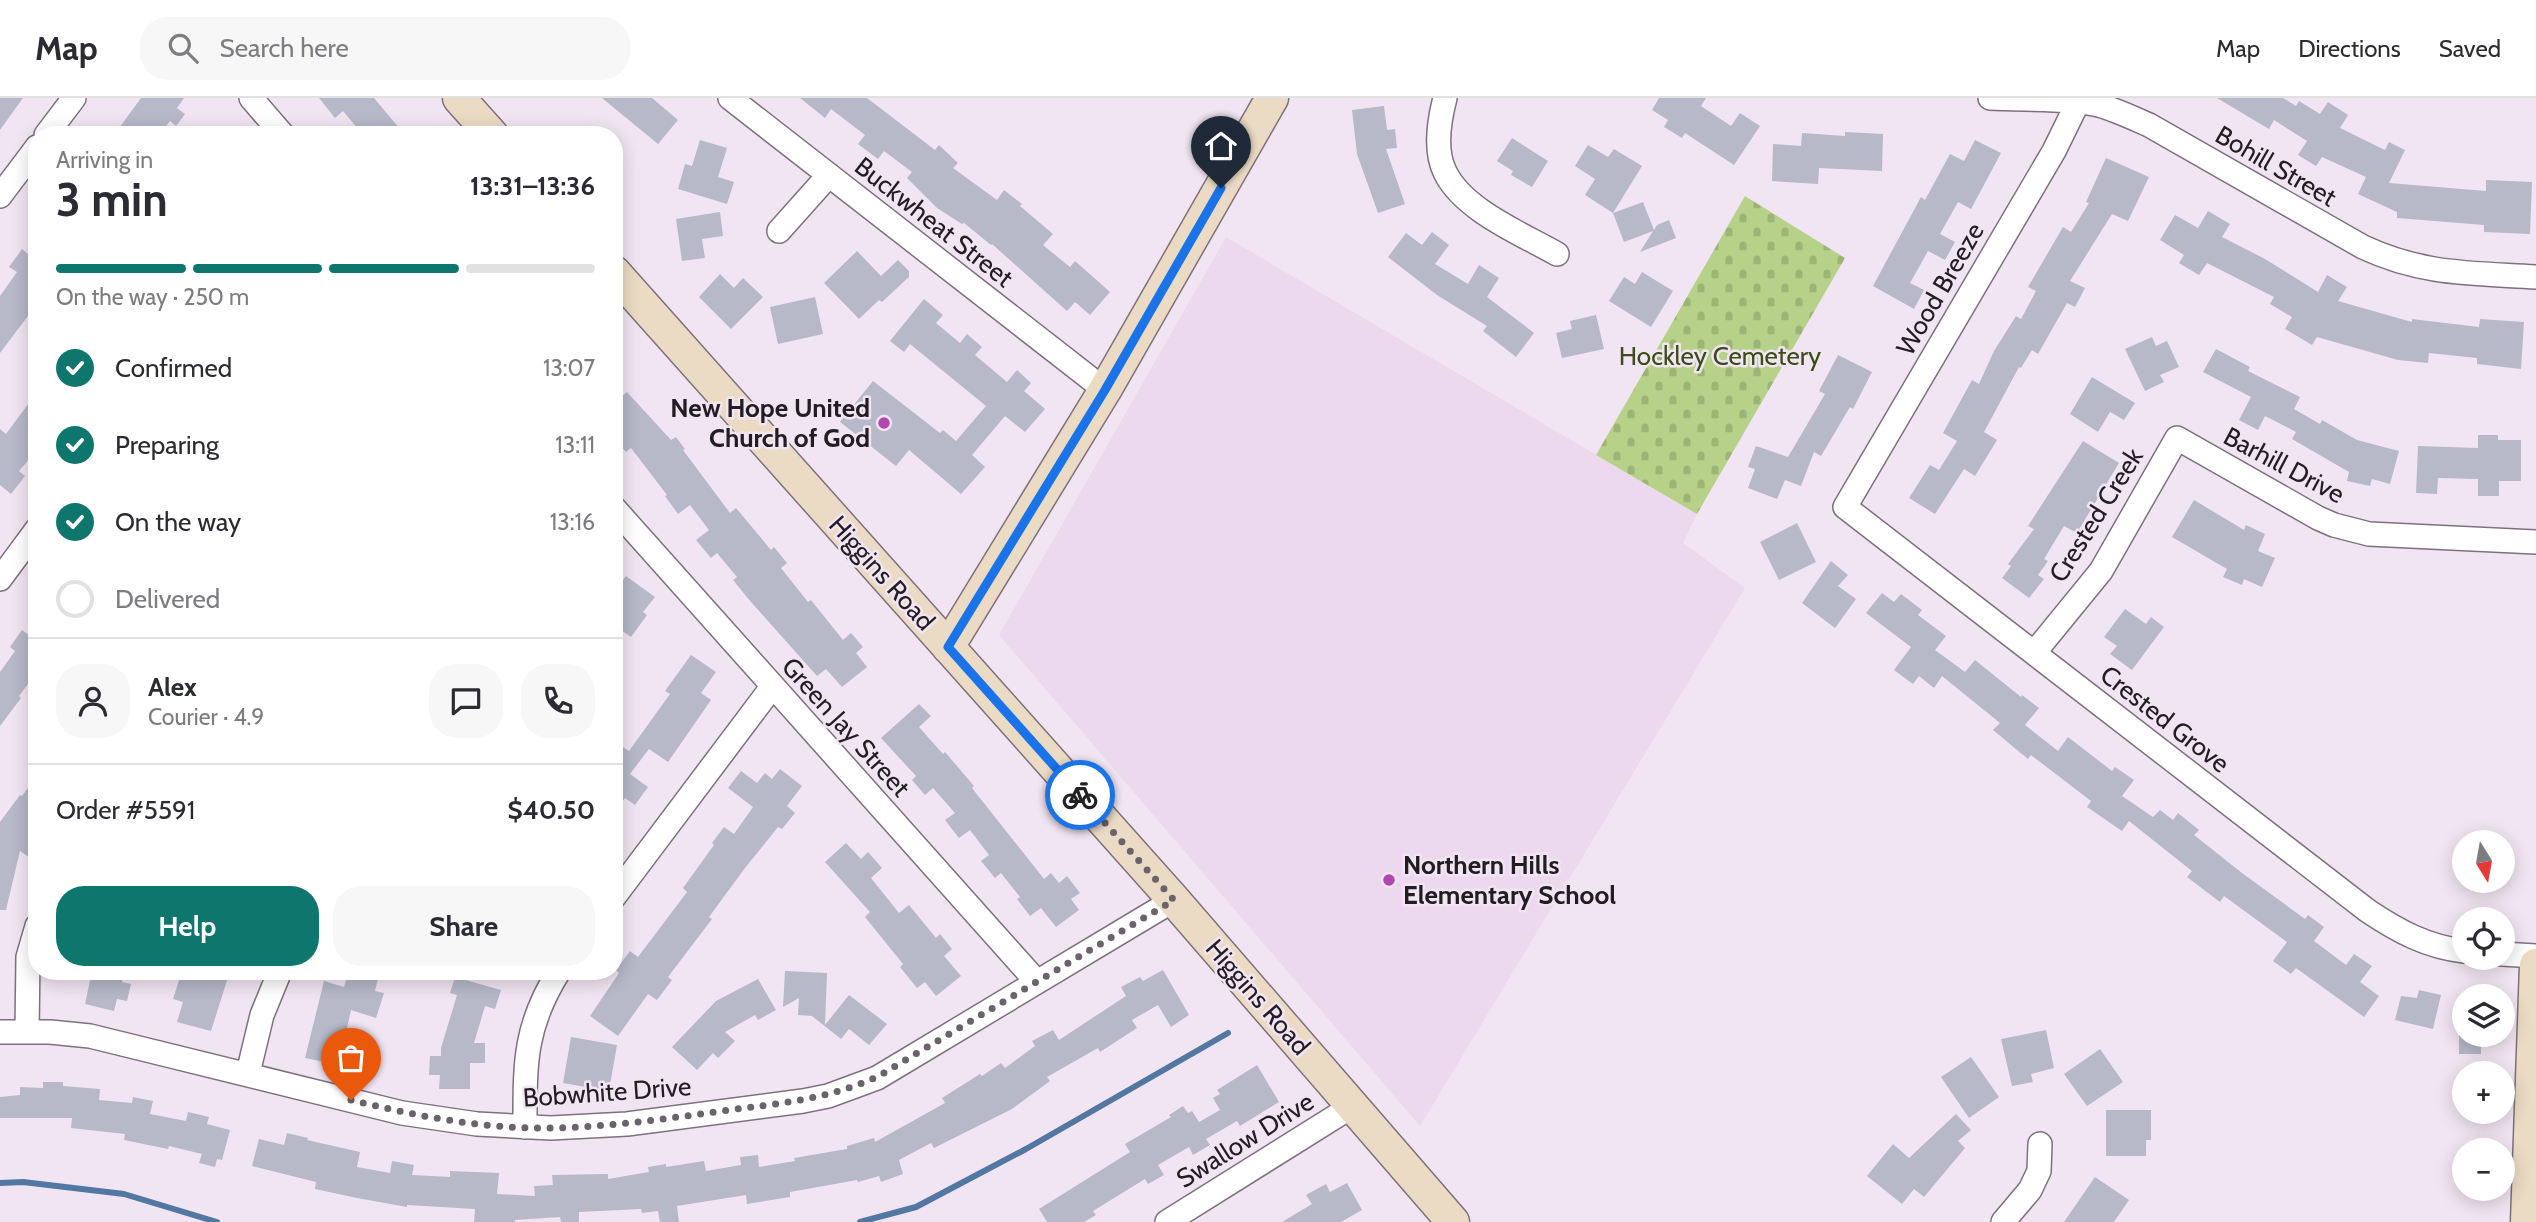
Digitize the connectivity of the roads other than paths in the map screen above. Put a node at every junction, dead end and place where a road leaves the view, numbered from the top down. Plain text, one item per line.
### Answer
1 (74, 98) edge
2 (251, 98) edge
3 (459, 98) edge
4 (730, 98) edge
5 (1272, 98) edge
6 (1445, 98) edge
7 (1990, 98) edge
8 (2079, 100) edge
9 (53, 126) edge
10 (275, 126) edge
11 (484, 126) edge
12 (28, 160) edge
13 (829, 175) junction
14 (0, 196) edge
15 (779, 231) dead end
16 (1557, 254) dead end
17 (2536, 277) edge
18 (623, 282) edge
19 (1105, 390) junction
20 (2177, 438) joint
21 (1845, 506) joint
22 (623, 521) edge
23 (28, 541) edge
24 (2536, 542) edge
25 (0, 579) edge
26 (948, 647) junction
27 (2034, 653) junction
28 (772, 687) junction
29 (623, 885) edge
30 (1174, 900) junction
31 (2452, 949) edge
32 (2515, 955) edge
33 (2536, 956) edge
34 (28, 957) edge
35 (2536, 965) edge
36 (276, 980) edge
37 (553, 980) edge
38 (1037, 982) junction
39 (0, 1032) edge
40 (27, 1032) junction
41 (2535, 1047) edge
42 (248, 1073) junction
43 (1354, 1105) junction
44 (524, 1127) junction
45 (2040, 1144) dead end
46 (1167, 1222) edge
47 (1453, 1222) edge
48 (2003, 1222) edge
49 (2527, 1222) edge

1 - 9 street
2 - 10 street
3 - 11 street
4 - 13 street, Buckwheat Street
5 - 19 street
6 - 16 street
7 - 8 street, Bohill Street
8 - 17 street, Bohill Street
8 - 21 street, Wood Breeze
12 - 14 street
13 - 15 street
13 - 19 street, Buckwheat Street
18 - 26 street, Higgins Road
19 - 26 street
20 - 24 street, Barhill Drive
20 - 27 street, Crested Creek
21 - 27 street, Crested Grove
22 - 28 street, Green Jay Street
23 - 25 street
26 - 30 street, Higgins Road
27 - 31 street, Crested Grove
28 - 29 street
28 - 38 street, Green Jay Street
30 - 38 street, Bobwhite Drive
30 - 43 street, Higgins Road
32 - 33 street
34 - 40 street
35 - 41 street
36 - 42 street
37 - 44 street
38 - 44 street, Bobwhite Drive
39 - 40 street, Bobwhite Drive
40 - 42 street, Bobwhite Drive
41 - 49 street
42 - 44 street, Bobwhite Drive
43 - 46 street, Swallow Drive
43 - 47 street, Higgins Road
45 - 48 street

